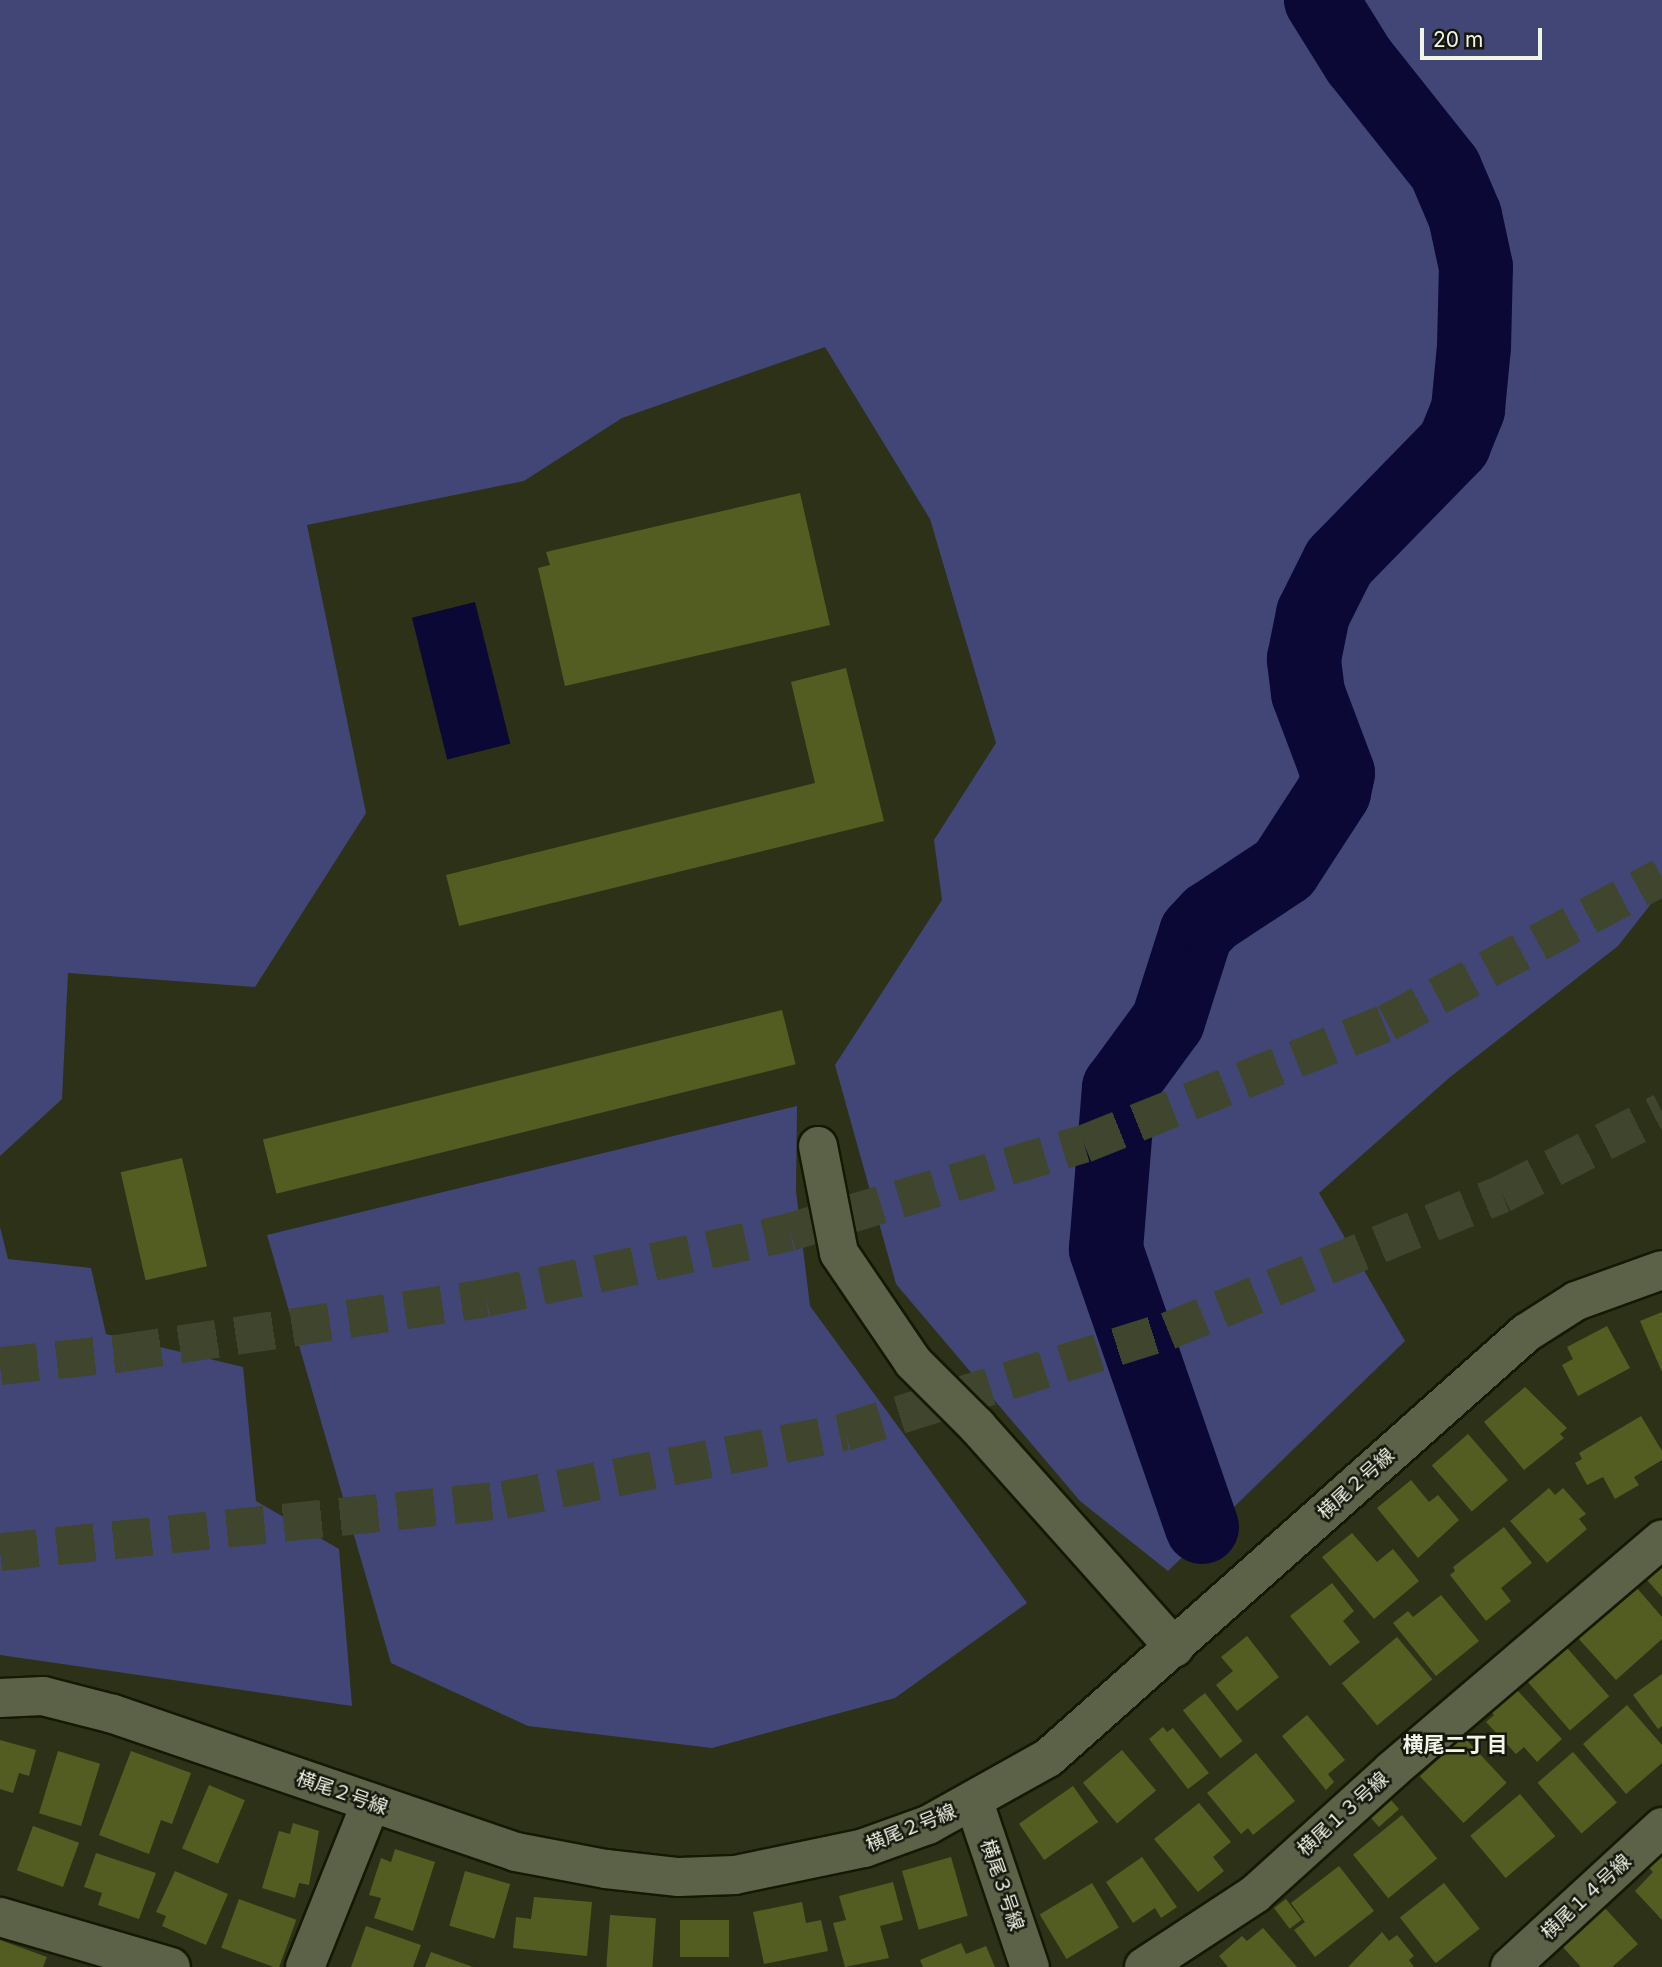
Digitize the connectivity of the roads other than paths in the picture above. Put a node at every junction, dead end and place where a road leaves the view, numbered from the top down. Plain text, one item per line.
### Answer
1 (818, 1146) dead end
2 (1662, 1270) edge
3 (1662, 1539) edge
4 (1175, 1648) junction
5 (0, 1698) edge
6 (974, 1802) junction
7 (371, 1803) junction
8 (1662, 1827) edge
9 (0, 1917) edge
10 (88, 1955) edge
11 (171, 1967) edge
12 (305, 1967) edge
13 (1030, 1967) edge
14 (1144, 1967) edge
15 (1510, 1967) edge

1 - 4 street
2 - 4 street, 横尾２号線
3 - 14 street, 横尾１３号線
4 - 6 street, 横尾２号線
5 - 7 street, 横尾２号線
6 - 7 street, 横尾２号線
6 - 13 street, 横尾３号線
7 - 12 street
8 - 15 street, 横尾１４号線
9 - 10 street
10 - 11 street

